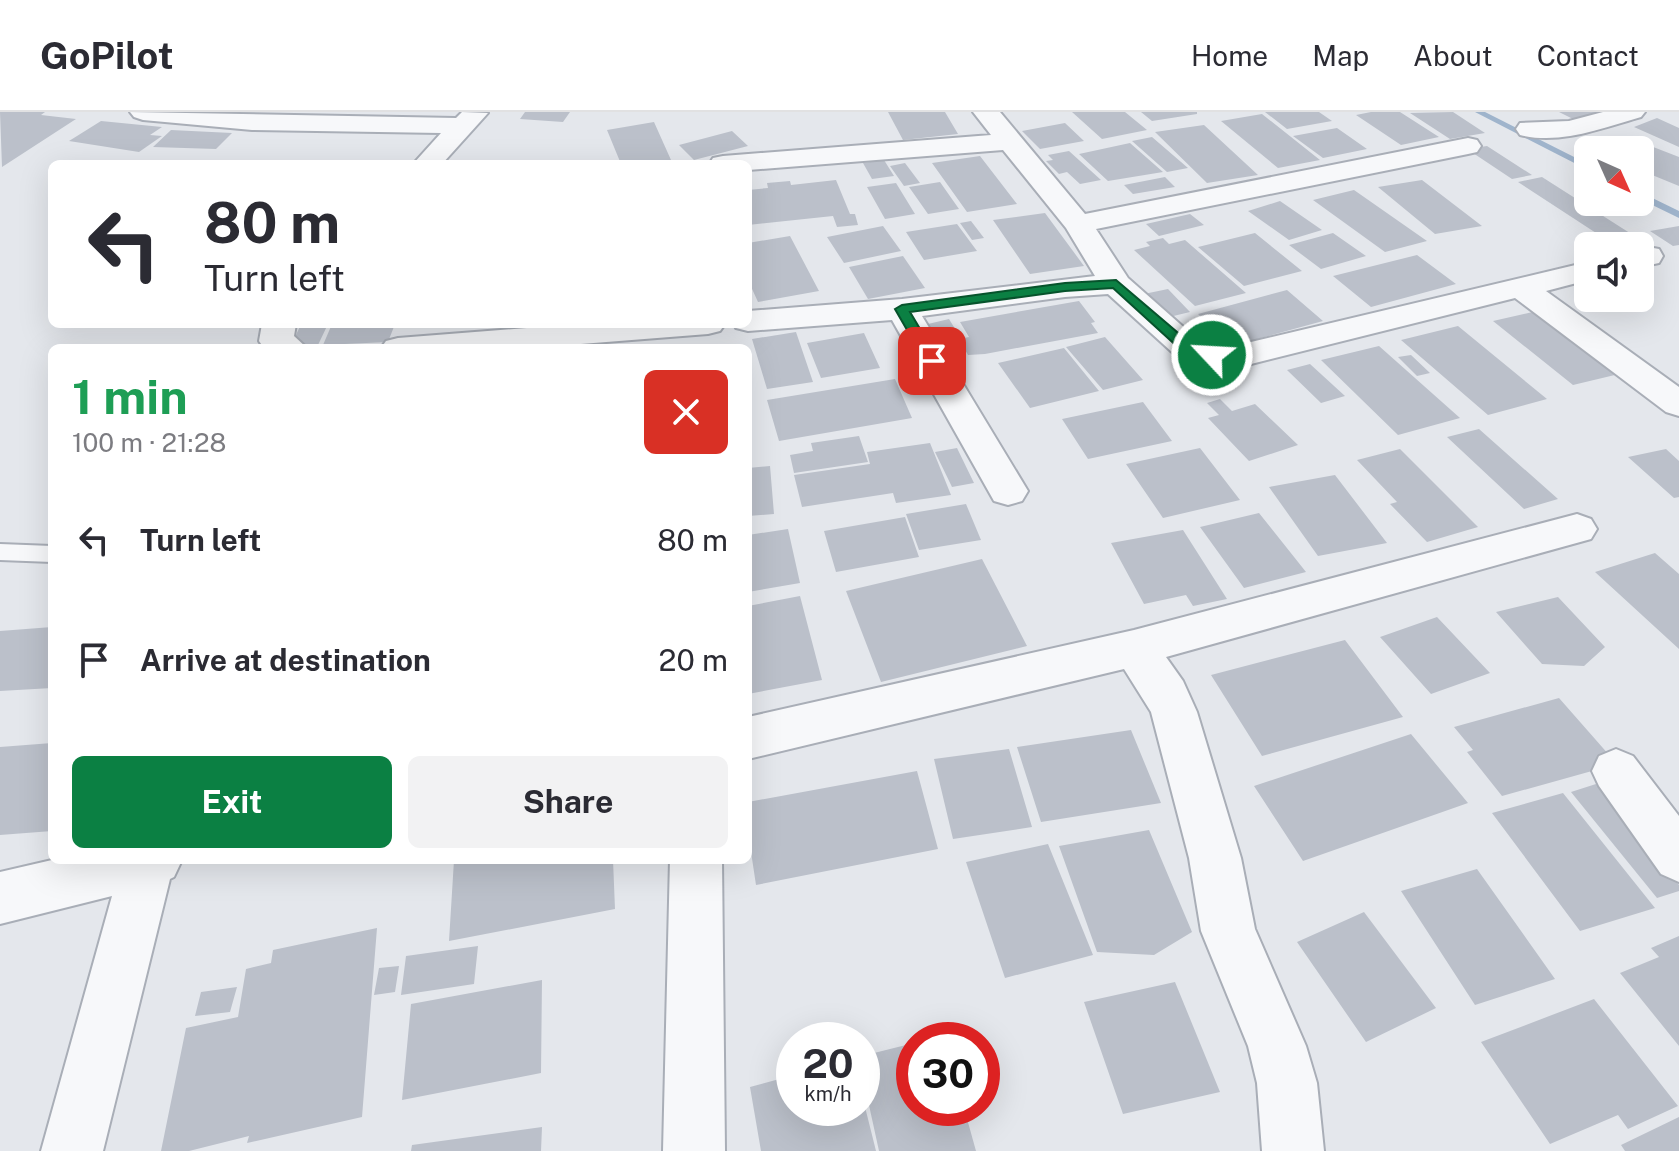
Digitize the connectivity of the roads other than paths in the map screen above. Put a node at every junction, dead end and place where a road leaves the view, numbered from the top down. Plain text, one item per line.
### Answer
1 (143, 112) edge
2 (986, 112) edge
3 (1632, 112) edge
4 (469, 119) edge
5 (1529, 129) dead end
6 (1012, 141) junction
7 (1468, 146) dead end
8 (431, 160) edge
9 (752, 162) edge
10 (1078, 224) junction
11 (1574, 275) edge
12 (1116, 284) junction
13 (1521, 288) junction
14 (902, 309) junction
15 (752, 321) edge
16 (679, 328) edge
17 (585, 341) edge
18 (505, 344) edge
19 (1679, 404) edge
20 (1008, 491) dead end
21 (1577, 529) dead end
22 (0, 552) edge
23 (48, 554) edge
24 (1134, 648) junction
25 (752, 737) edge
26 (1616, 771) dead end
27 (1679, 857) edge
28 (140, 864) edge
29 (151, 864) edge
30 (696, 864) edge
31 (0, 898) edge
32 (72, 1151) edge
33 (694, 1151) edge
34 (1293, 1151) edge

1 - 4 street
2 - 6 street
3 - 5 street
4 - 8 street
6 - 9 street
6 - 10 street
7 - 10 street
10 - 12 street
11 - 13 street
12 - 13 street
12 - 14 street
13 - 19 street
14 - 15 street
14 - 20 street
16 - 17 street
17 - 18 street
21 - 24 street
22 - 23 lane
24 - 25 street
24 - 34 street
26 - 27 street
28 - 31 street
29 - 32 street
30 - 33 street

